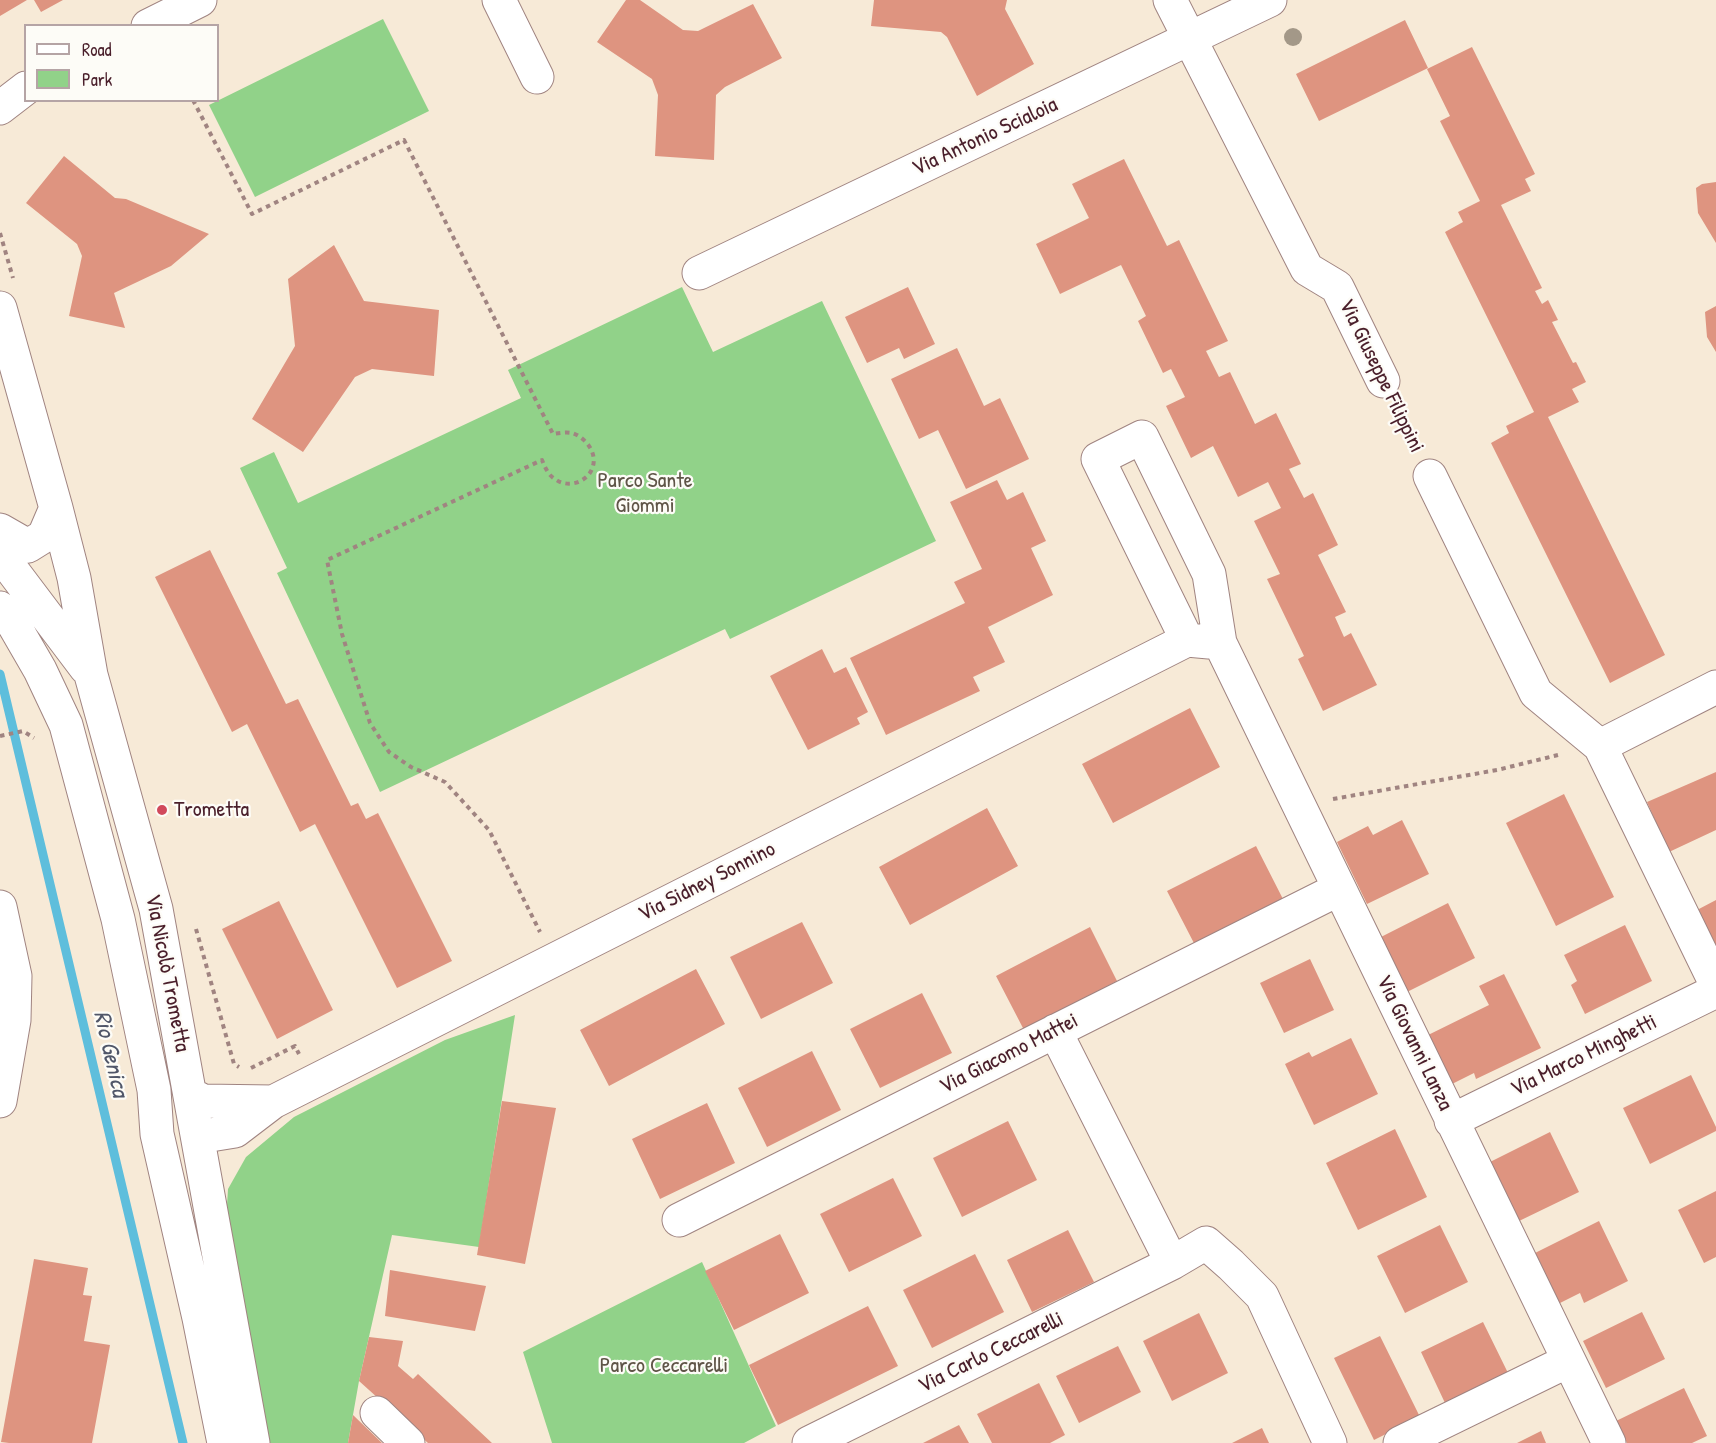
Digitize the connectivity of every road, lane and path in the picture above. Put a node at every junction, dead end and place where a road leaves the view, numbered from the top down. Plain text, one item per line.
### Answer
1 (200, 0) edge
2 (499, 0) edge
3 (1170, 0) edge
4 (1270, 0) edge
5 (152, 24) edge
6 (1190, 39) junction
7 (537, 77) dead end
8 (24, 88) edge
9 (24, 89) edge
10 (0, 95) edge
11 (194, 102) edge
12 (0, 108) edge
13 (699, 273) dead end
14 (0, 308) edge
15 (1383, 381) joint
16 (1430, 476) joint
17 (56, 508) junction
18 (0, 530) edge
19 (0, 554) edge
20 (0, 608) edge
21 (1187, 640) junction
22 (1220, 643) junction
23 (90, 675) junction
24 (1716, 687) edge
25 (23, 731) dead end
26 (0, 735) edge
27 (1600, 746) junction
28 (1327, 800) dead end
29 (1339, 889) junction
30 (0, 907) edge
31 (196, 928) dead end
32 (554, 960) junction
33 (1716, 984) edge
34 (1716, 991) edge
35 (1055, 1031) junction
36 (312, 1082) junction
37 (154, 1090) junction
38 (190, 1094) junction
39 (0, 1101) edge
40 (273, 1102) junction
41 (1451, 1121) junction
42 (198, 1137) junction
43 (679, 1220) dead end
44 (1172, 1263) junction
45 (1568, 1361) junction
46 (376, 1413) dead end
47 (224, 1443) edge
48 (253, 1443) edge
49 (408, 1443) edge
50 (809, 1443) edge
51 (1330, 1443) edge
52 (1400, 1443) edge
53 (1609, 1443) edge

1 - 5 street
2 - 7 street
3 - 6 street, Via Giuseppe Filippini
4 - 6 street, Via Antonio Scialoia
6 - 13 street, Via Antonio Scialoia
6 - 15 street, Via Giuseppe Filippini
8 - 10 street
9 - 12 street
11 - 32 path
14 - 17 street, Via Nicolò Trometta
15 - 16 path, Via Giuseppe Filippini
16 - 27 street, Via Giuseppe Filippini
17 - 18 street
17 - 23 street, Via Nicolò Trometta
19 - 23 street
20 - 37 street, Via Nicolò Trometta
21 - 22 street
21 - 22 street, Via Giovanni Lanza
21 - 32 street, Via Sidney Sonnino
22 - 29 street, Via Giovanni Lanza
23 - 38 street, Via Nicolò Trometta
24 - 27 street
25 - 26 path
27 - 28 path
27 - 33 street
29 - 35 street, Via Giacomo Mattei
29 - 41 street, Via Giovanni Lanza
30 - 39 street
31 - 36 path
32 - 36 street, Via Sidney Sonnino
34 - 41 street, Via Marco Minghetti
35 - 43 street, Via Giacomo Mattei
35 - 44 street
36 - 40 street, Via Sidney Sonnino
37 - 42 street
37 - 47 street, Via Nicolò Trometta
38 - 40 street, Via Sidney Sonnino
38 - 42 street, Via Nicolò Trometta
40 - 42 street
41 - 45 street, Via Giovanni Lanza
42 - 48 street, Via Nicolò Trometta
44 - 50 street, Via Carlo Ceccarelli
44 - 51 street, Via Carlo Ceccarelli
45 - 52 street
45 - 53 street, Via Giovanni Lanza
46 - 49 street

